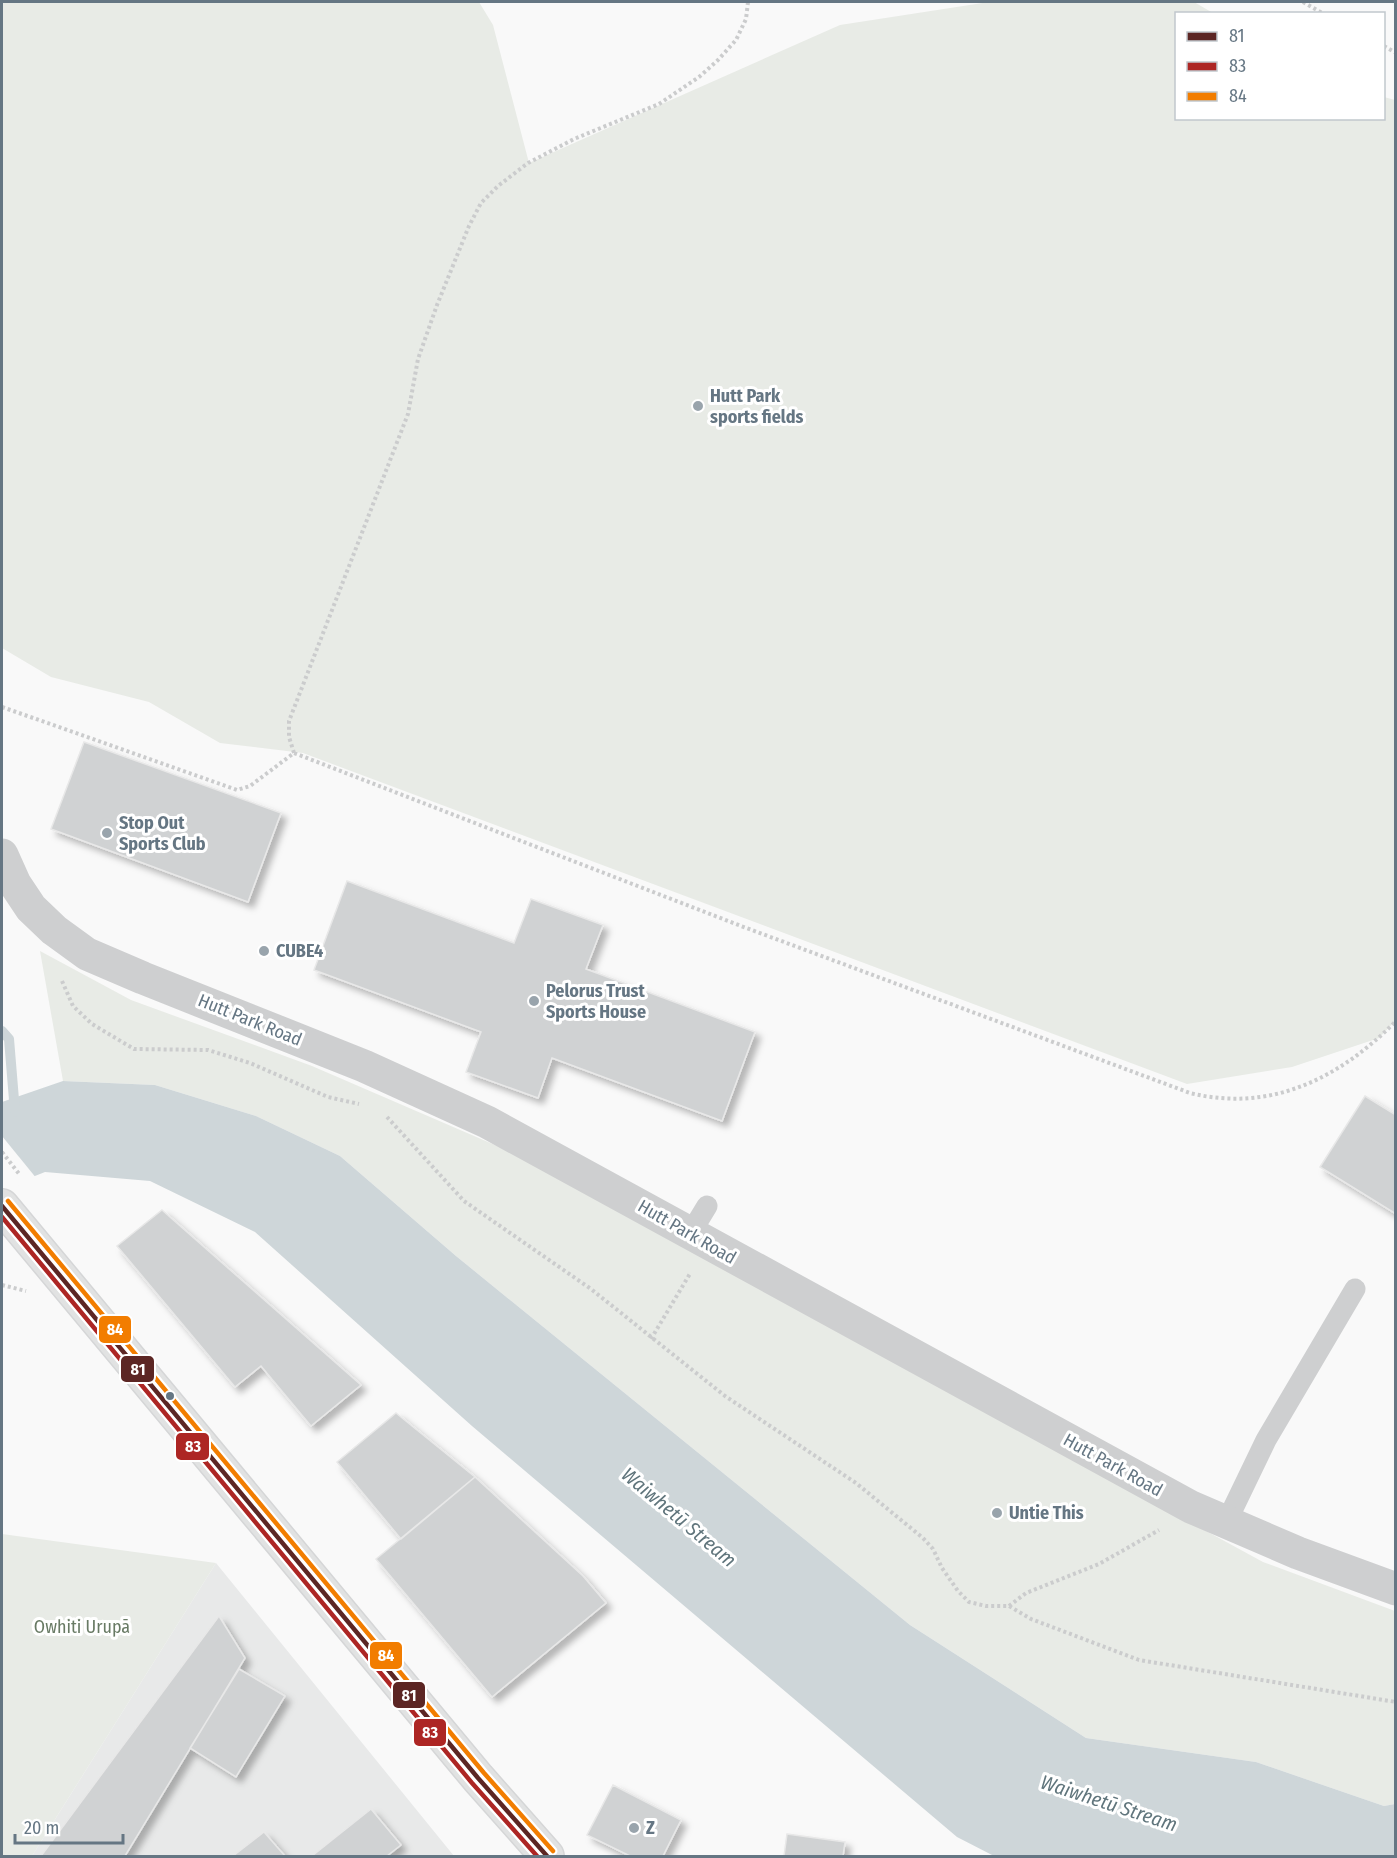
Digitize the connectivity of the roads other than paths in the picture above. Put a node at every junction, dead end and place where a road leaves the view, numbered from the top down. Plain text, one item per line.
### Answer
1 (2, 855) edge
2 (707, 1206) dead end
3 (4, 1209) edge
4 (699, 1239) junction
5 (1354, 1289) dead end
6 (1226, 1523) junction
7 (1395, 1589) edge
8 (547, 1857) edge

1 - 4 street, Hutt Park Road
2 - 4 lane
3 - 8 main road
4 - 6 street, Hutt Park Road
5 - 6 lane
6 - 7 street, Hutt Park Road

